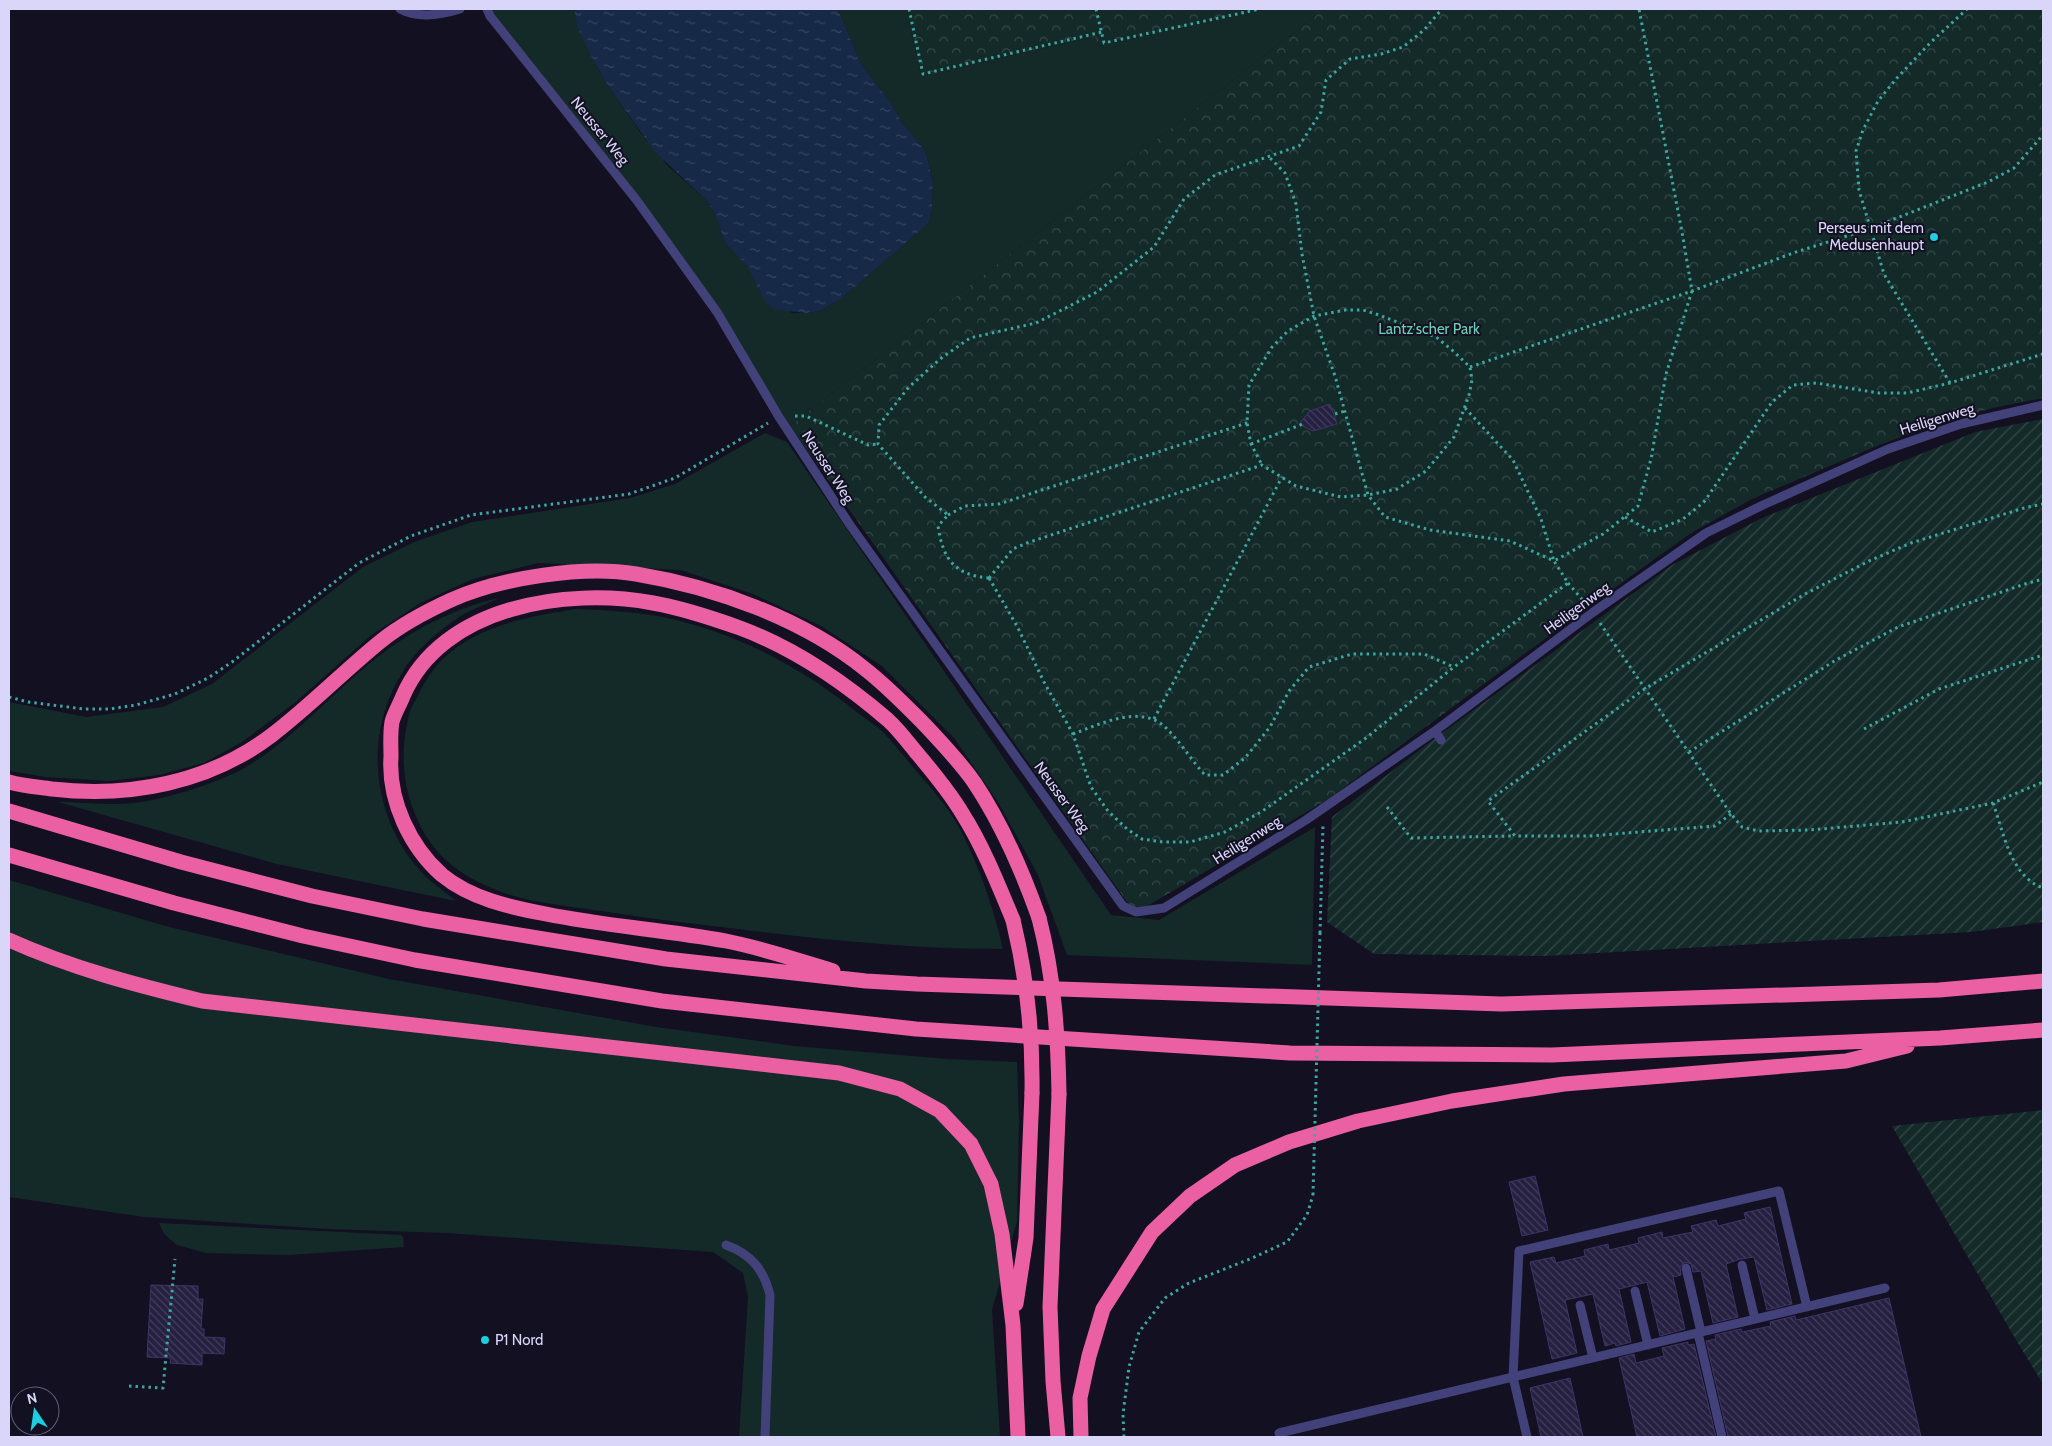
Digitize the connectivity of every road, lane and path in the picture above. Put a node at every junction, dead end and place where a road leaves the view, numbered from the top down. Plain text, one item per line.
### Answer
1 (400, 9) edge
2 (460, 9) edge
3 (486, 9) edge
4 (909, 9) edge
5 (1096, 9) edge
6 (1260, 9) edge
7 (1442, 9) edge
8 (1639, 9) edge
9 (1967, 9) edge
10 (1102, 32) junction
11 (2043, 135) edge
12 (1269, 157) junction
13 (1869, 229) junction
14 (1692, 291) junction
15 (1314, 316) junction
16 (2043, 354) edge
17 (1470, 367) junction
18 (1950, 383) junction
19 (2043, 405) edge
20 (1465, 408) junction
21 (1345, 411) junction
22 (1335, 414) dead end
23 (779, 417) junction
24 (1247, 423) junction
25 (1303, 424) dead end
26 (878, 444) junction
27 (1251, 444) junction
28 (1262, 465) junction
29 (1282, 477) junction
30 (1368, 495) junction
31 (2043, 504) edge
32 (948, 515) junction
33 (1624, 517) junction
34 (1554, 561) junction
35 (989, 578) junction
36 (2043, 579) edge
37 (1568, 582) junction
38 (1592, 613) junction
39 (2043, 656) edge
40 (1454, 667) junction
41 (1646, 688) junction
42 (9, 697) edge
43 (1154, 719) junction
44 (1864, 729) dead end
45 (1434, 732) junction
46 (1073, 734) junction
47 (1441, 740) dead end
48 (1689, 752) junction
49 (9, 782) edge
50 (2043, 782) edge
51 (1993, 803) junction
52 (1387, 807) dead end
53 (1323, 808) junction
54 (9, 811) edge
55 (1731, 814) junction
56 (1515, 836) junction
57 (9, 855) edge
58 (2043, 888) edge
59 (1164, 908) joint
60 (9, 940) edge
61 (866, 981) junction
62 (2043, 981) edge
63 (2043, 1030) edge
64 (1940, 1038) junction
65 (726, 1245) dead end
66 (174, 1259) dead end
67 (1742, 1266) dead end
68 (1686, 1268) dead end
69 (1885, 1288) dead end
70 (1635, 1291) dead end
71 (1580, 1305) dead end
72 (1807, 1307) junction
73 (1755, 1319) junction
74 (1013, 1325) junction
75 (1699, 1332) junction
76 (1648, 1345) junction
77 (1593, 1358) junction
78 (1513, 1377) junction
79 (128, 1386) dead end
80 (766, 1437) edge
81 (1018, 1437) edge
82 (1058, 1437) edge
83 (1081, 1437) edge
84 (1124, 1437) edge
85 (1280, 1437) edge
86 (1527, 1437) edge
87 (1722, 1437) edge

1 - 2 lane
3 - 23 lane, Neusser Weg
4 - 10 path
5 - 10 path
6 - 10 path
7 - 12 path
8 - 14 path
9 - 13 path
11 - 13 path
12 - 15 path
12 - 26 path
13 - 14 path
13 - 18 path
14 - 17 path
14 - 33 path
15 - 17 path
15 - 21 path
15 - 24 path
16 - 18 path
17 - 20 path
18 - 33 path
19 - 38 lane, Heiligenweg
20 - 30 path
20 - 34 path
21 - 22 path
21 - 30 path
23 - 26 path
23 - 42 path
23 - 59 lane, Neusser Weg
24 - 27 path
24 - 32 path
25 - 27 path
26 - 32 path
27 - 28 path
28 - 29 path
28 - 35 path
29 - 30 path
29 - 43 path
30 - 34 path
31 - 41 path
32 - 35 path
33 - 34 path
34 - 37 path
35 - 46 path
36 - 48 path
37 - 38 path
37 - 40 path
38 - 41 path
38 - 45 lane, Heiligenweg
39 - 44 path
40 - 43 path
40 - 46 path
41 - 48 path
41 - 56 path
43 - 46 path
45 - 47 lane
45 - 53 lane, Heiligenweg
48 - 55 path
49 - 82 highway, bridge
50 - 51 path
51 - 55 path
51 - 58 path
52 - 56 path
53 - 59 lane, Heiligenweg
53 - 84 path, bridge
54 - 61 highway
55 - 56 path
57 - 64 highway
60 - 74 highway
61 - 62 highway
61 - 74 highway, bridge
63 - 64 highway
64 - 83 highway
65 - 80 lane
66 - 79 path
67 - 73 lane
68 - 75 lane
69 - 72 lane
70 - 76 lane
71 - 77 lane
72 - 73 lane
72 - 78 lane
73 - 75 lane
74 - 81 highway
75 - 76 lane
75 - 87 lane
76 - 77 lane
77 - 78 lane
78 - 85 lane
78 - 86 lane

